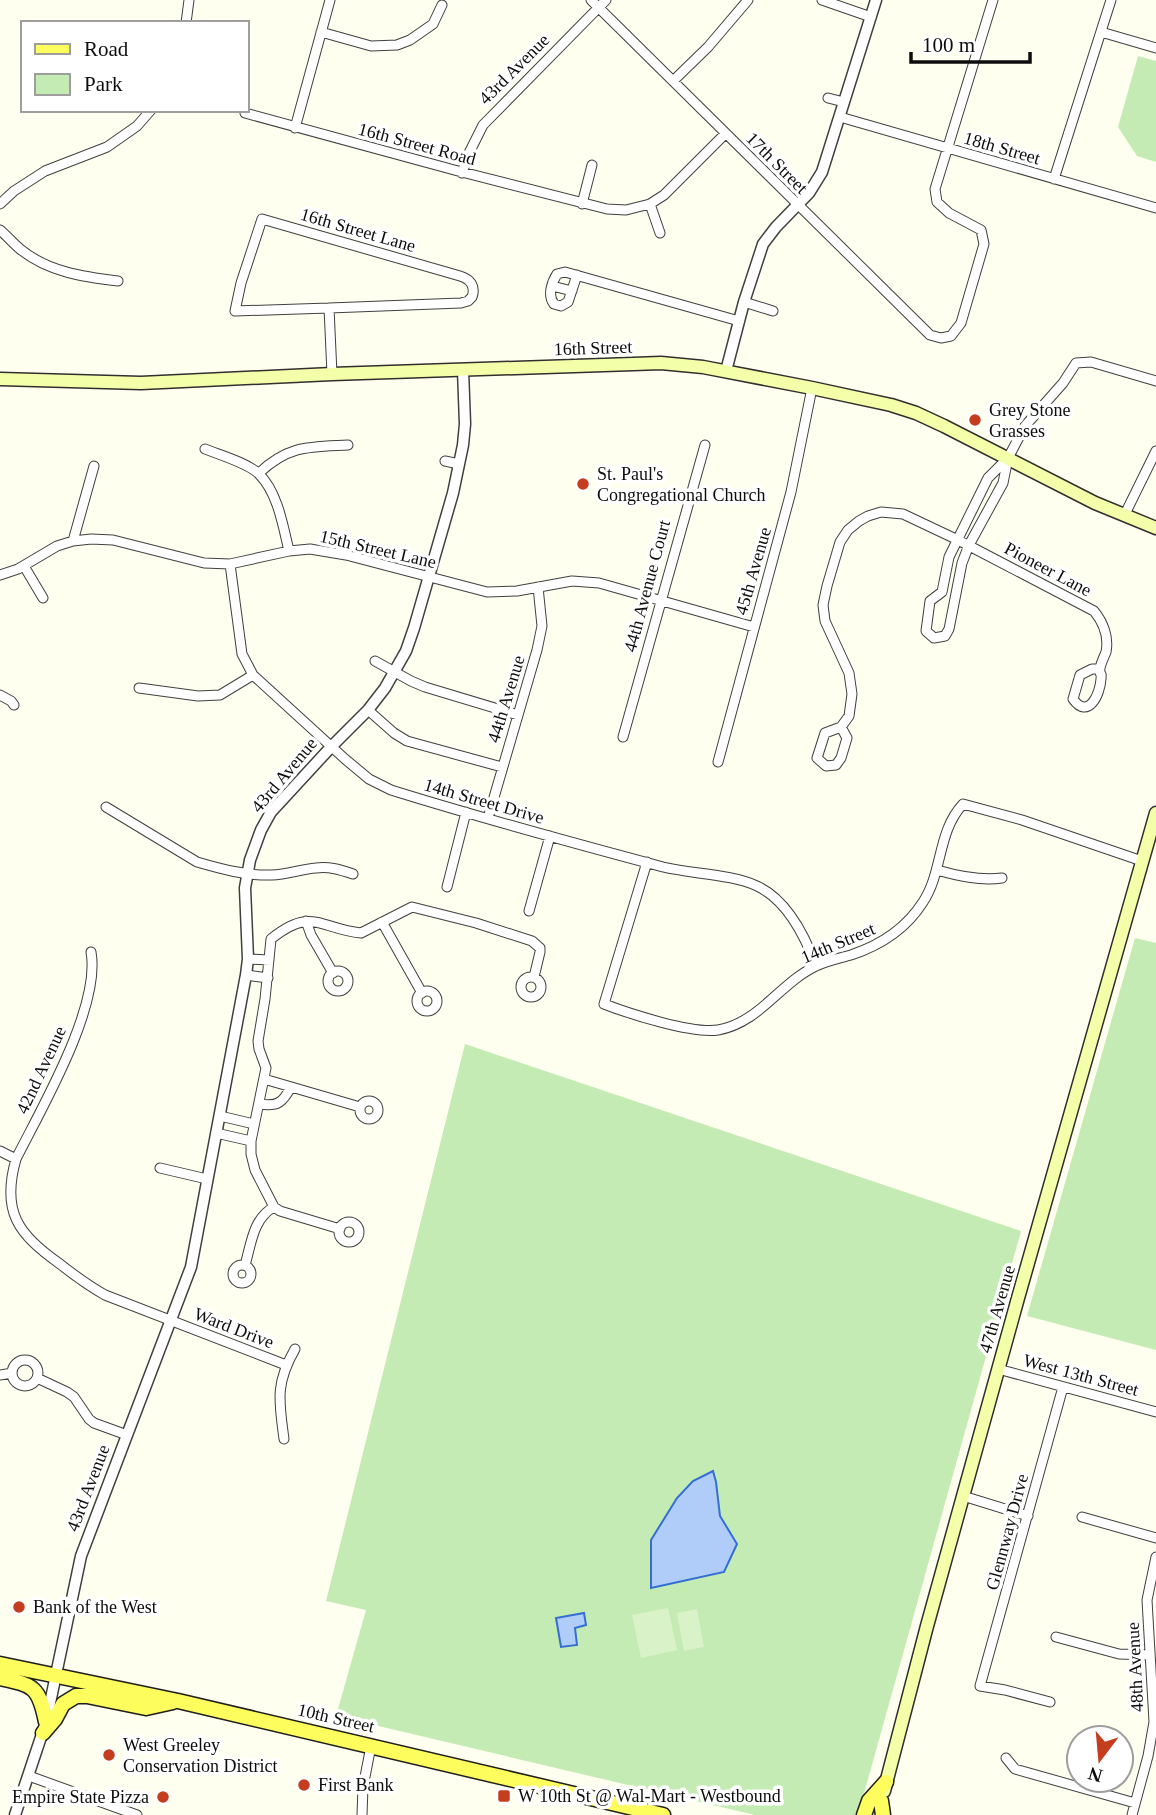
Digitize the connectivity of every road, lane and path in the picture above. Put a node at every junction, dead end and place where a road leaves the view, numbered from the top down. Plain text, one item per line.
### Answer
1 (189, 0) edge
2 (330, 0) edge
3 (592, 0) edge
4 (606, 0) edge
5 (748, 0) edge
6 (822, 0) edge
7 (876, 0) edge
8 (993, 0) edge
9 (1111, 0) edge
10 (442, 5) dead end
11 (599, 8) junction
12 (871, 17) junction
13 (186, 21) edge
14 (321, 32) junction
15 (1101, 32) junction
16 (1156, 48) edge
17 (673, 81) junction
18 (828, 98) dead end
19 (844, 102) junction
20 (149, 112) edge
21 (245, 113) dead end
22 (840, 117) junction
23 (295, 128) junction
24 (725, 134) junction
25 (946, 148) junction
26 (592, 165) dead end
27 (463, 173) junction
28 (1054, 179) junction
29 (0, 204) edge
30 (582, 204) junction
31 (650, 204) junction
32 (798, 205) junction
33 (1156, 208) edge
34 (0, 230) edge
35 (660, 233) dead end
36 (577, 275) junction
37 (118, 281) dead end
38 (552, 286) junction
39 (572, 291) junction
40 (744, 302) junction
41 (329, 308) junction
42 (773, 311) dead end
43 (739, 321) junction
44 (463, 370) junction
45 (726, 371) junction
46 (332, 374) junction
47 (0, 379) edge
48 (1156, 381) edge
49 (812, 388) junction
50 (348, 445) dead end
51 (705, 445) dead end
52 (205, 449) dead end
53 (1156, 451) edge
54 (1008, 458) junction
55 (445, 461) dead end
56 (459, 464) junction
57 (94, 466) dead end
58 (258, 473) junction
59 (1124, 516) junction
60 (1156, 528) edge
61 (958, 540) junction
62 (73, 541) junction
63 (968, 545) junction
64 (289, 551) junction
65 (230, 564) junction
66 (24, 566) junction
67 (0, 575) edge
68 (429, 577) junction
69 (538, 587) junction
70 (942, 592) junction
71 (955, 596) junction
72 (43, 598) dead end
73 (662, 602) junction
74 (754, 628) junction
75 (375, 661) dead end
76 (1100, 669) dead end
77 (395, 672) junction
78 (253, 675) junction
79 (139, 688) dead end
80 (0, 695) edge
81 (13, 705) dead end
82 (368, 709) junction
83 (518, 715) junction
84 (841, 727) dead end
85 (623, 737) dead end
86 (331, 747) junction
87 (718, 762) dead end
88 (502, 767) junction
89 (106, 807) dead end
90 (466, 812) junction
91 (1156, 813) edge
92 (488, 818) junction
93 (550, 836) junction
94 (1142, 861) junction
95 (647, 862) junction
96 (936, 870) junction
97 (247, 873) junction
98 (353, 874) dead end
99 (1002, 878) dead end
100 (447, 887) dead end
101 (529, 911) dead end
102 (306, 921) junction
103 (382, 922) junction
104 (91, 952) dead end
105 (248, 959) junction
106 (269, 960) junction
107 (816, 966) junction
108 (333, 973) dead end
109 (246, 975) junction
110 (534, 977) dead end
111 (268, 978) junction
112 (422, 993) dead end
113 (264, 1079) junction
114 (291, 1087) junction
115 (260, 1104) junction
116 (360, 1107) dead end
117 (220, 1116) junction
118 (254, 1124) junction
119 (216, 1133) junction
120 (251, 1141) junction
121 (0, 1151) edge
122 (16, 1159) junction
123 (160, 1168) dead end
124 (207, 1179) junction
125 (274, 1207) junction
126 (340, 1229) dead end
127 (245, 1265) dead end
128 (170, 1321) junction
129 (296, 1349) dead end
130 (286, 1365) junction
131 (998, 1369) junction
132 (12, 1373) junction
133 (0, 1375) edge
134 (37, 1378) junction
135 (1063, 1387) junction
136 (1156, 1412) edge
137 (127, 1435) junction
138 (284, 1439) dead end
139 (963, 1496) junction
140 (1028, 1516) junction
141 (1082, 1517) dead end
142 (1156, 1538) edge
143 (1156, 1557) edge
144 (1056, 1637) dead end
145 (1149, 1656) junction
146 (0, 1664) edge
147 (57, 1675) junction
148 (0, 1678) edge
149 (177, 1701) junction
150 (1051, 1702) dead end
151 (45, 1727) junction
152 (371, 1746) junction
153 (1006, 1758) dead end
154 (29, 1776) junction
155 (886, 1782) junction
156 (1135, 1803) junction
157 (881, 1810) edge
158 (15, 1815) edge
159 (137, 1815) edge
160 (362, 1815) edge
161 (663, 1815) edge
162 (864, 1815) edge
163 (1132, 1815) edge

1 - 13 street
2 - 14 street
3 - 11 street, 17th Street
4 - 11 street, 43rd Avenue
5 - 17 street
6 - 12 street
7 - 12 street
8 - 25 street
9 - 15 street
10 - 14 street
11 - 17 street, 17th Street
11 - 27 street, 43rd Avenue
12 - 19 street
14 - 23 street
15 - 16 street
15 - 28 street
17 - 24 street, 17th Street
18 - 19 street
19 - 22 street
20 - 29 street
21 - 23 street, 16th Street Road
22 - 25 street, 18th Street
22 - 32 street
23 - 27 street, 16th Street Road
24 - 31 street
24 - 32 street, 17th Street
25 - 28 street, 18th Street
25 - 32 street, 17th Street
26 - 30 street
27 - 30 street, 16th Street Road
28 - 33 street, 18th Street
30 - 31 street, 16th Street Road
31 - 35 street
32 - 40 street
34 - 37 street
36 - 38 street
36 - 39 street
36 - 43 street
38 - 39 street
38 - 39 street
40 - 42 street
40 - 43 street
41 - 41 street, 16th Street Lane
41 - 46 street
43 - 45 street
44 - 45 main road, 16th Street
44 - 46 main road, 16th Street
44 - 56 street, 43rd Avenue
45 - 49 main road, 16th Street
46 - 47 main road, 16th Street
48 - 54 street
49 - 54 main road, 16th Street
49 - 74 street, 45th Avenue
50 - 58 street
51 - 73 street, 44th Avenue Court
52 - 58 street
53 - 59 street
54 - 59 main road, 16th Street
54 - 61 street
54 - 63 street
55 - 56 street
56 - 68 street, 43rd Avenue
57 - 62 street
58 - 64 street
59 - 60 main road, 16th Street
61 - 63 street, Pioneer Lane
61 - 70 street
61 - 84 street, Pioneer Lane
62 - 65 street, 15th Street Lane
62 - 66 street, 15th Street Lane
63 - 71 street
63 - 76 street, Pioneer Lane
64 - 65 street, 15th Street Lane
64 - 68 street, 15th Street Lane
65 - 78 street, 14th Street Drive
66 - 67 street, 15th Street Lane
66 - 72 street
68 - 69 street, 15th Street Lane
68 - 77 street, 43rd Avenue
69 - 73 street, 15th Street Lane
69 - 83 street, 44th Avenue
70 - 71 street
70 - 71 street
73 - 74 street, 15th Street Lane
73 - 85 street, 44th Avenue Court
74 - 87 street, 45th Avenue
75 - 77 street
77 - 82 street, 43rd Avenue
77 - 83 street
78 - 79 street
78 - 86 street, 14th Street Drive
80 - 81 street
82 - 86 street, 43rd Avenue
82 - 88 street
83 - 88 street, 44th Avenue
86 - 90 street, 14th Street Drive
86 - 97 street, 43rd Avenue
88 - 92 street, 44th Avenue
89 - 97 street
90 - 92 street, 14th Street Drive
90 - 100 street
91 - 94 main road, 47th Avenue
92 - 93 street, 14th Street Drive
93 - 95 street, 14th Street Drive
93 - 101 street
94 - 96 street, 14th Street
94 - 131 main road, 47th Avenue
95 - 107 street, 14th Street Drive
95 - 107 street, 14th Street
96 - 99 street
96 - 107 street, 14th Street
97 - 98 street
97 - 105 street, 43rd Avenue
102 - 103 street
102 - 106 street
102 - 108 street
103 - 110 street
103 - 112 street
104 - 122 street, 42nd Avenue
105 - 106 street
105 - 109 street, 43rd Avenue
106 - 111 street
109 - 111 street
109 - 117 street, 43rd Avenue
111 - 113 street
113 - 114 street
113 - 115 street
114 - 115 street
114 - 116 street
115 - 118 street
117 - 118 street
117 - 119 street, 43rd Avenue
118 - 120 street
119 - 120 street
119 - 124 street, 43rd Avenue
120 - 125 street
121 - 122 street
122 - 128 street, 42nd Avenue
123 - 124 street
124 - 128 street, 43rd Avenue
125 - 126 street
125 - 127 street
128 - 130 street, Ward Drive
128 - 137 street, 43rd Avenue
129 - 130 street, Ward Drive
130 - 138 street, Ward Drive
131 - 135 street, West 13th Street
131 - 139 main road, 47th Avenue
132 - 133 street
132 - 134 street
132 - 134 street
134 - 137 street
135 - 136 street, West 13th Street
135 - 140 street, Glennway Drive
137 - 147 street, 43rd Avenue
139 - 140 street
139 - 155 main road, 47th Avenue
140 - 150 street, Glennway Drive
141 - 142 street
143 - 145 street, 48th Avenue
144 - 145 street
145 - 156 street, 48th Avenue
146 - 147 main road, 10th Street
147 - 149 main road, 10th Street
147 - 151 street, 43rd Avenue
148 - 151 main road
149 - 151 main road
149 - 152 main road, 10th Street
151 - 154 street, 43rd Avenue
152 - 160 street
152 - 161 main road, 10th Street
153 - 156 street
154 - 158 street, 43rd Avenue
154 - 159 street
155 - 157 main road, 47th Avenue
155 - 162 main road
156 - 163 street, 48th Avenue

